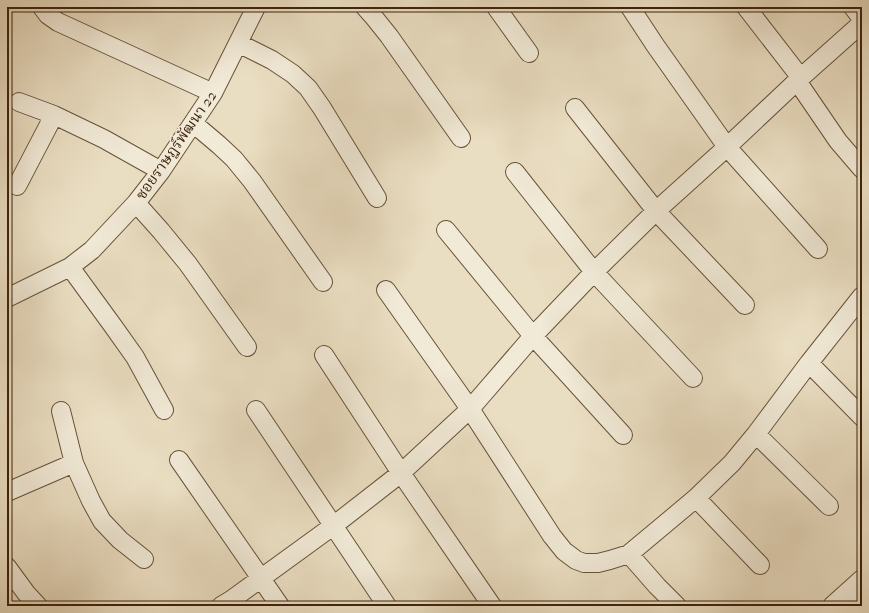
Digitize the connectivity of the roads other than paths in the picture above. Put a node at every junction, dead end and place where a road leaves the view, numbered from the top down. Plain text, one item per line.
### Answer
1 (42, 7) edge
2 (365, 7) edge
3 (496, 7) edge
4 (630, 7) edge
5 (746, 7) edge
6 (854, 7) edge
7 (252, 8) edge
8 (862, 19) edge
9 (862, 23) edge
10 (238, 43) junction
11 (529, 53) dead end
12 (799, 80) junction
13 (213, 93) junction
14 (19, 102) dead end
15 (575, 108) dead end
16 (54, 115) junction
17 (193, 123) junction
18 (462, 138) dead end
19 (727, 147) junction
20 (862, 169) edge
21 (161, 172) junction
22 (515, 172) dead end
23 (17, 186) dead end
24 (377, 198) dead end
25 (136, 203) junction
26 (656, 211) junction
27 (446, 230) dead end
28 (818, 250) dead end
29 (70, 267) junction
30 (594, 272) junction
31 (323, 282) dead end
32 (386, 290) dead end
33 (862, 296) edge
34 (7, 298) edge
35 (745, 305) dead end
36 (533, 336) junction
37 (247, 347) dead end
38 (324, 355) dead end
39 (809, 363) junction
40 (692, 378) dead end
41 (470, 409) junction
42 (164, 410) dead end
43 (256, 410) dead end
44 (61, 411) dead end
45 (862, 417) edge
46 (756, 434) junction
47 (623, 435) dead end
48 (179, 460) dead end
49 (74, 463) junction
50 (401, 473) junction
51 (7, 492) edge
52 (696, 498) junction
53 (829, 506) dead end
54 (333, 526) junction
55 (629, 554) junction
56 (144, 559) dead end
57 (760, 565) dead end
58 (7, 567) edge
59 (261, 578) junction
60 (856, 585) edge
61 (862, 605) edge
62 (38, 606) edge
63 (221, 606) edge
64 (280, 606) edge
65 (386, 606) edge
66 (492, 606) edge
67 (677, 606) edge
68 (832, 606) edge

1 - 13 street
2 - 18 street
3 - 11 street
4 - 19 street
5 - 12 street
6 - 8 street
7 - 10 street, ซอยราษฎร์พัฒนา 22
9 - 12 street
10 - 13 street, ซอยราษฎร์พัฒนา 22
10 - 24 street
12 - 19 street
12 - 20 street
13 - 17 street, ซอยราษฎร์พัฒนา 22
14 - 16 street
15 - 26 street
16 - 21 street
16 - 23 street
17 - 21 street, ซอยราษฎร์พัฒนา 22
17 - 31 street
19 - 26 street
19 - 28 street
21 - 25 street, ซอยราษฎร์พัฒนา 22
22 - 30 street
25 - 29 street, ซอยราษฎร์พัฒนา 22
25 - 37 street
26 - 30 street
26 - 35 street
27 - 36 street
29 - 34 street, ซอยราษฎร์พัฒนา 22
29 - 42 street
30 - 36 street
30 - 40 street
32 - 41 street
33 - 39 street
36 - 41 street
36 - 47 street
38 - 50 street
39 - 45 street
39 - 46 street
41 - 50 street
41 - 55 street
43 - 54 street
44 - 49 street
46 - 52 street
46 - 53 street
48 - 59 street
49 - 51 street
49 - 56 street
50 - 54 street
50 - 66 street
52 - 55 street
52 - 57 street
54 - 59 street
54 - 65 street
55 - 67 street
58 - 62 street
59 - 63 street
59 - 64 street
60 - 61 street
60 - 68 street

